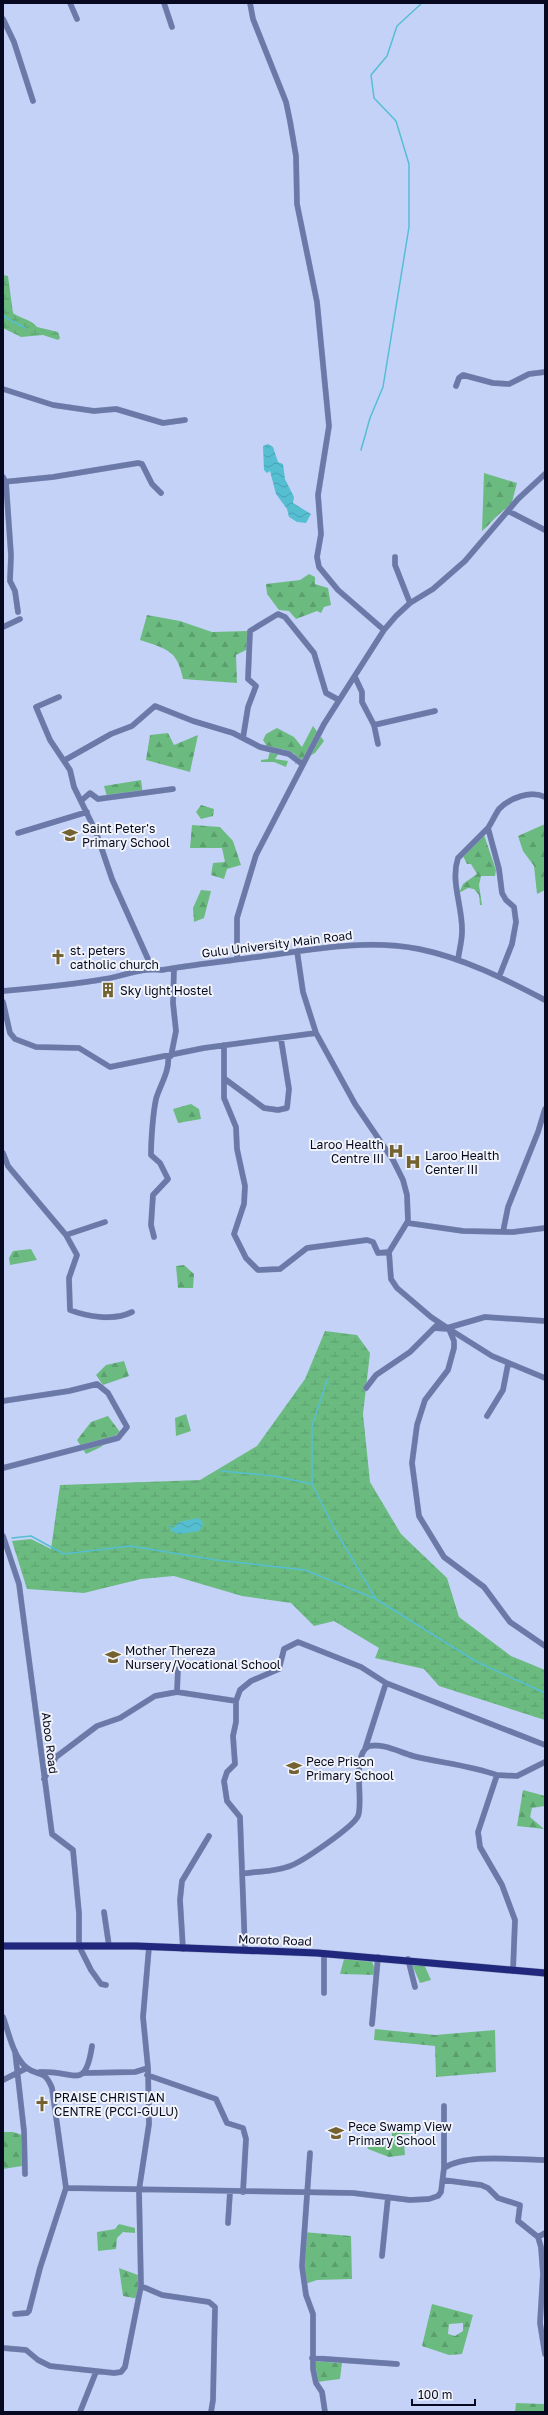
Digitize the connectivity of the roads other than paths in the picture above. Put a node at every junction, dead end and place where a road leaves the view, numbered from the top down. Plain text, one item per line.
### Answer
1 (70, 3) edge
2 (164, 3) edge
3 (250, 3) edge
4 (3, 19) edge
5 (77, 19) dead end
6 (172, 26) dead end
7 (33, 101) dead end
8 (545, 372) edge
9 (456, 386) dead end
10 (3, 388) edge
11 (185, 420) dead end
12 (545, 474) edge
13 (4, 481) edge
14 (161, 493) dead end
15 (508, 511) junction
16 (545, 530) edge
17 (394, 557) dead end
18 (410, 603) junction
19 (18, 612) dead end
20 (20, 619) dead end
21 (3, 627) edge
22 (384, 630) junction
23 (355, 677) junction
24 (58, 697) dead end
25 (339, 700) junction
26 (435, 711) dead end
27 (374, 725) junction
28 (243, 738) junction
29 (378, 744) dead end
30 (65, 760) junction
31 (302, 764) junction
32 (173, 789) dead end
33 (545, 797) edge
34 (82, 800) junction
35 (87, 812) junction
36 (488, 828) junction
37 (18, 833) dead end
38 (297, 951) junction
39 (237, 959) junction
40 (458, 960) junction
41 (152, 968) junction
42 (174, 968) junction
43 (499, 977) junction
44 (3, 990) edge
45 (545, 1000) edge
46 (3, 1002) edge
47 (316, 1033) junction
48 (281, 1039) junction
49 (224, 1046) junction
50 (169, 1056) junction
51 (225, 1079) junction
52 (545, 1110) edge
53 (3, 1153) edge
54 (105, 1222) dead end
55 (408, 1223) junction
56 (545, 1228) edge
57 (502, 1232) junction
58 (66, 1235) junction
59 (154, 1237) dead end
60 (389, 1252) junction
61 (132, 1312) dead end
62 (545, 1321) edge
63 (464, 1322) junction
64 (439, 1323) junction
65 (434, 1328) junction
66 (448, 1328) junction
67 (459, 1334) junction
68 (508, 1364) junction
69 (545, 1378) edge
70 (366, 1388) dead end
71 (3, 1401) edge
72 (487, 1416) dead end
73 (3, 1468) edge
74 (3, 1536) edge
75 (545, 1646) edge
76 (178, 1668) dead end
77 (386, 1683) junction
78 (177, 1692) junction
79 (236, 1701) junction
80 (545, 1746) edge
81 (364, 1749) junction
82 (545, 1762) edge
83 (497, 1775) junction
84 (44, 1779) junction
85 (209, 1836) dead end
86 (242, 1874) junction
87 (104, 1912) dead end
88 (3, 1946) edge
89 (79, 1946) junction
90 (109, 1946) junction
91 (149, 1947) junction
92 (183, 1949) junction
93 (245, 1950) junction
94 (324, 1953) junction
95 (378, 1957) junction
96 (408, 1959) junction
97 (513, 1971) junction
98 (545, 1973) edge
99 (106, 1985) dead end
100 (415, 1987) dead end
101 (324, 1993) dead end
102 (3, 2017) edge
103 (372, 2024) dead end
104 (92, 2046) dead end
105 (15, 2051) junction
106 (27, 2068) junction
107 (148, 2068) junction
108 (18, 2071) junction
109 (40, 2072) junction
110 (85, 2073) junction
111 (148, 2075) junction
112 (3, 2080) edge
113 (444, 2106) dead end
114 (310, 2153) dead end
115 (545, 2160) edge
116 (444, 2168) junction
117 (25, 2174) dead end
118 (443, 2180) junction
119 (66, 2188) junction
120 (139, 2190) junction
121 (230, 2192) junction
122 (242, 2192) junction
123 (306, 2193) junction
124 (388, 2197) junction
125 (228, 2223) dead end
126 (545, 2233) edge
127 (538, 2237) junction
128 (382, 2256) dead end
129 (141, 2286) junction
130 (16, 2314) dead end
131 (3, 2348) edge
132 (545, 2354) edge
133 (312, 2358) junction
134 (397, 2364) dead end
135 (96, 2372) junction
136 (80, 2412) edge
137 (210, 2412) edge
138 (325, 2412) edge

1 - 5 street
2 - 6 street
3 - 22 street
4 - 7 street
8 - 9 street
10 - 11 street
12 - 15 street
13 - 14 street
13 - 19 street
15 - 16 street
15 - 18 street
17 - 18 street
18 - 22 street
20 - 21 street
22 - 23 street
23 - 25 street
23 - 27 street
24 - 30 street
25 - 28 street
25 - 31 street
26 - 27 street
27 - 29 street
28 - 30 street
28 - 31 street
30 - 34 street
31 - 39 street
32 - 34 street
33 - 36 street
34 - 35 street
35 - 37 street
35 - 41 street
36 - 40 street
36 - 43 street
38 - 39 street, Gulu University Main Road
38 - 40 street, Gulu University Main Road
38 - 47 street
39 - 42 street, Gulu University Main Road
40 - 43 street, Gulu University Main Road
41 - 42 street, Gulu University Main Road
41 - 44 street, Gulu University Main Road
42 - 50 street
43 - 45 street, Gulu University Main Road
46 - 50 street
47 - 48 street
47 - 55 street
48 - 49 street
48 - 51 street
49 - 50 street
49 - 51 street
50 - 59 street
51 - 60 street
52 - 57 street
53 - 58 street
54 - 58 street
55 - 57 street
55 - 60 street
56 - 57 street
58 - 61 street
60 - 64 street
62 - 63 street
63 - 66 street
63 - 67 street
64 - 65 street
64 - 66 street
65 - 66 street
65 - 70 street
66 - 67 street
66 - 75 street
67 - 68 street
68 - 69 street
68 - 72 street
71 - 73 street
74 - 84 street, Aboo Road
76 - 78 street
77 - 79 street
77 - 80 street
77 - 81 street
78 - 79 street
78 - 84 street
79 - 86 street
81 - 83 street
81 - 86 street
82 - 83 street
83 - 97 street
84 - 89 street, Aboo Road
85 - 92 street
86 - 93 street
87 - 90 street
88 - 89 main road, Moroto Road
89 - 90 main road, Moroto Road
89 - 99 street
90 - 91 main road, Moroto Road
91 - 92 main road, Moroto Road
91 - 107 street
92 - 93 main road, Moroto Road
93 - 94 main road, Moroto Road
94 - 95 main road, Moroto Road
94 - 101 street
95 - 96 main road, Moroto Road
95 - 103 street
96 - 97 main road, Moroto Road
96 - 100 street
97 - 98 main road, Moroto Road
102 - 105 street
104 - 110 street
105 - 106 street
105 - 108 street
106 - 108 street
106 - 109 street
107 - 110 street
107 - 111 street
108 - 112 street
108 - 117 street
109 - 110 street
109 - 119 street
111 - 120 street
111 - 122 street
113 - 116 street
114 - 123 street
115 - 116 street
116 - 118 street
118 - 124 street
118 - 127 street
119 - 120 street
119 - 130 street
120 - 121 street
120 - 129 street
121 - 122 street
121 - 125 street
122 - 123 street
123 - 124 street
123 - 133 street
124 - 128 street
126 - 127 street
127 - 132 street
129 - 135 street
129 - 137 street
131 - 135 street
133 - 134 street
133 - 138 street
135 - 136 street

